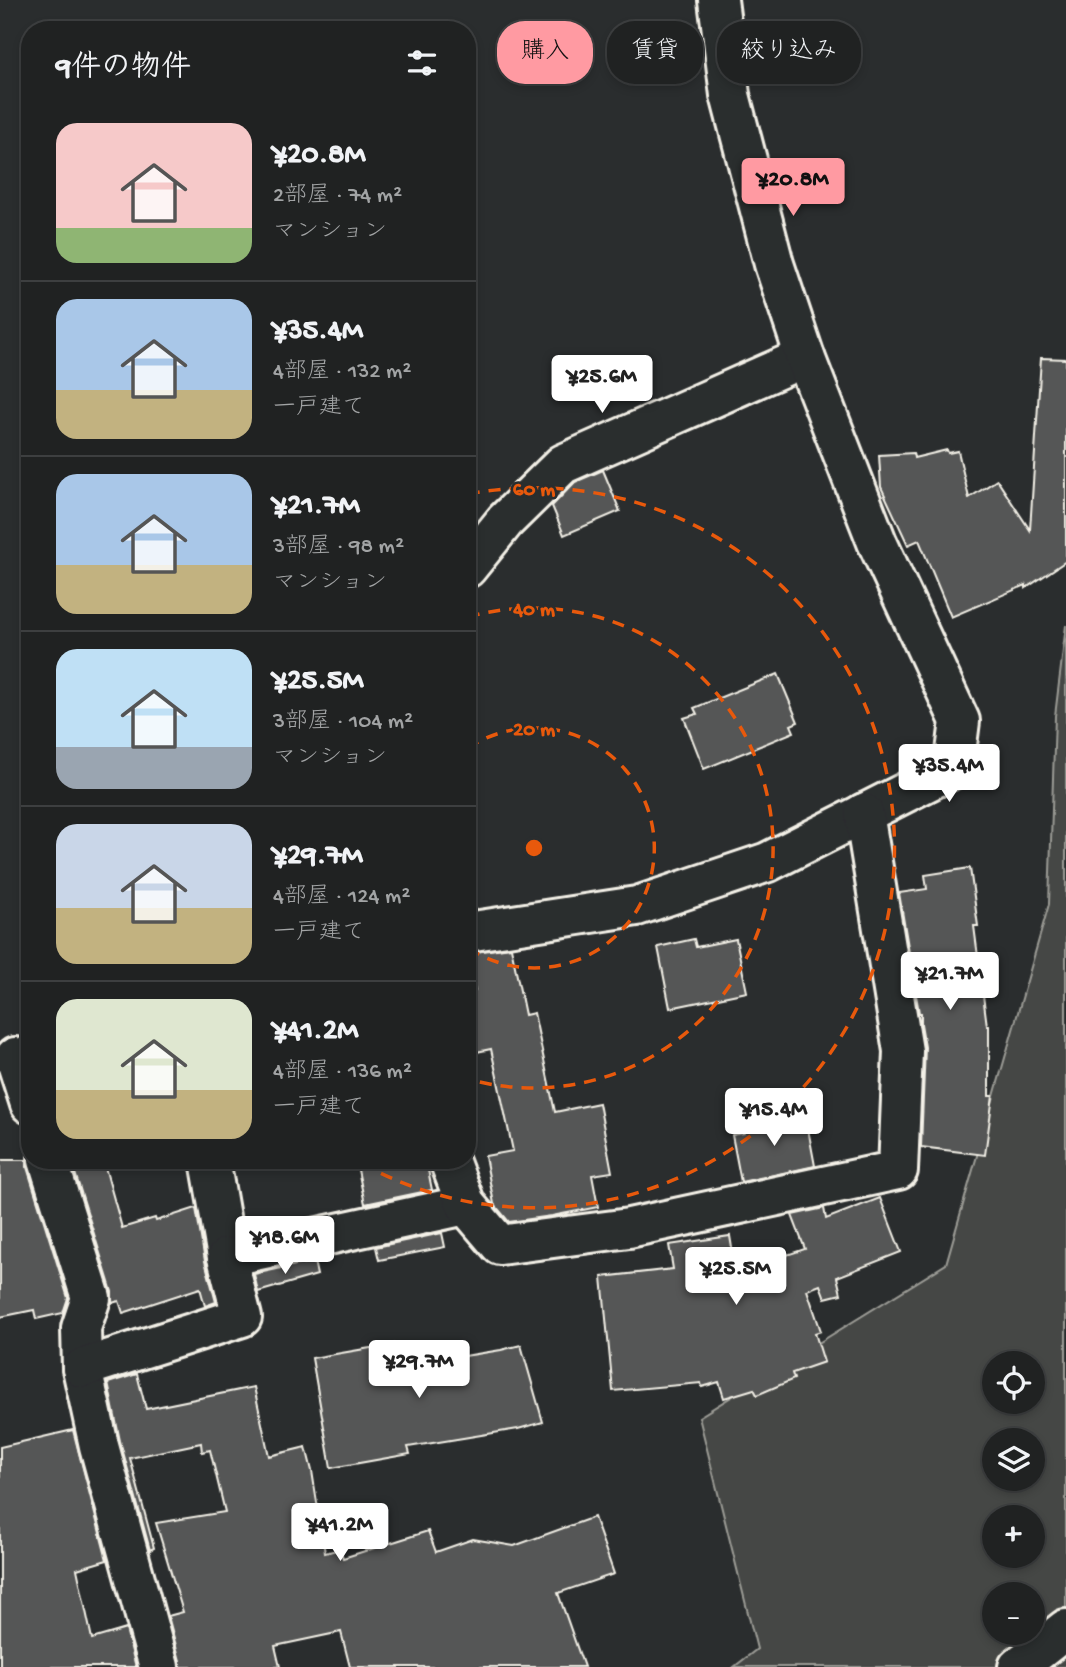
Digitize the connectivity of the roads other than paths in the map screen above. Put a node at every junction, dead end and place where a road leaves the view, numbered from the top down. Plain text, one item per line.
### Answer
1 (719, 0) edge
2 (805, 357) junction
3 (476, 557) edge
4 (864, 813) junction
5 (476, 931) edge
6 (15, 1057) edge
7 (21, 1076) edge
8 (51, 1169) edge
9 (212, 1169) edge
10 (452, 1169) edge
11 (466, 1205) junction
12 (227, 1257) junction
13 (82, 1368) junction
14 (1066, 1629) edge
15 (159, 1667) edge
16 (1018, 1667) edge

1 - 2 street
2 - 3 street
2 - 4 street
4 - 5 street
4 - 11 street
6 - 7 street
8 - 13 street
9 - 12 street
10 - 11 street
11 - 12 street
12 - 13 street
13 - 15 street
14 - 16 street

